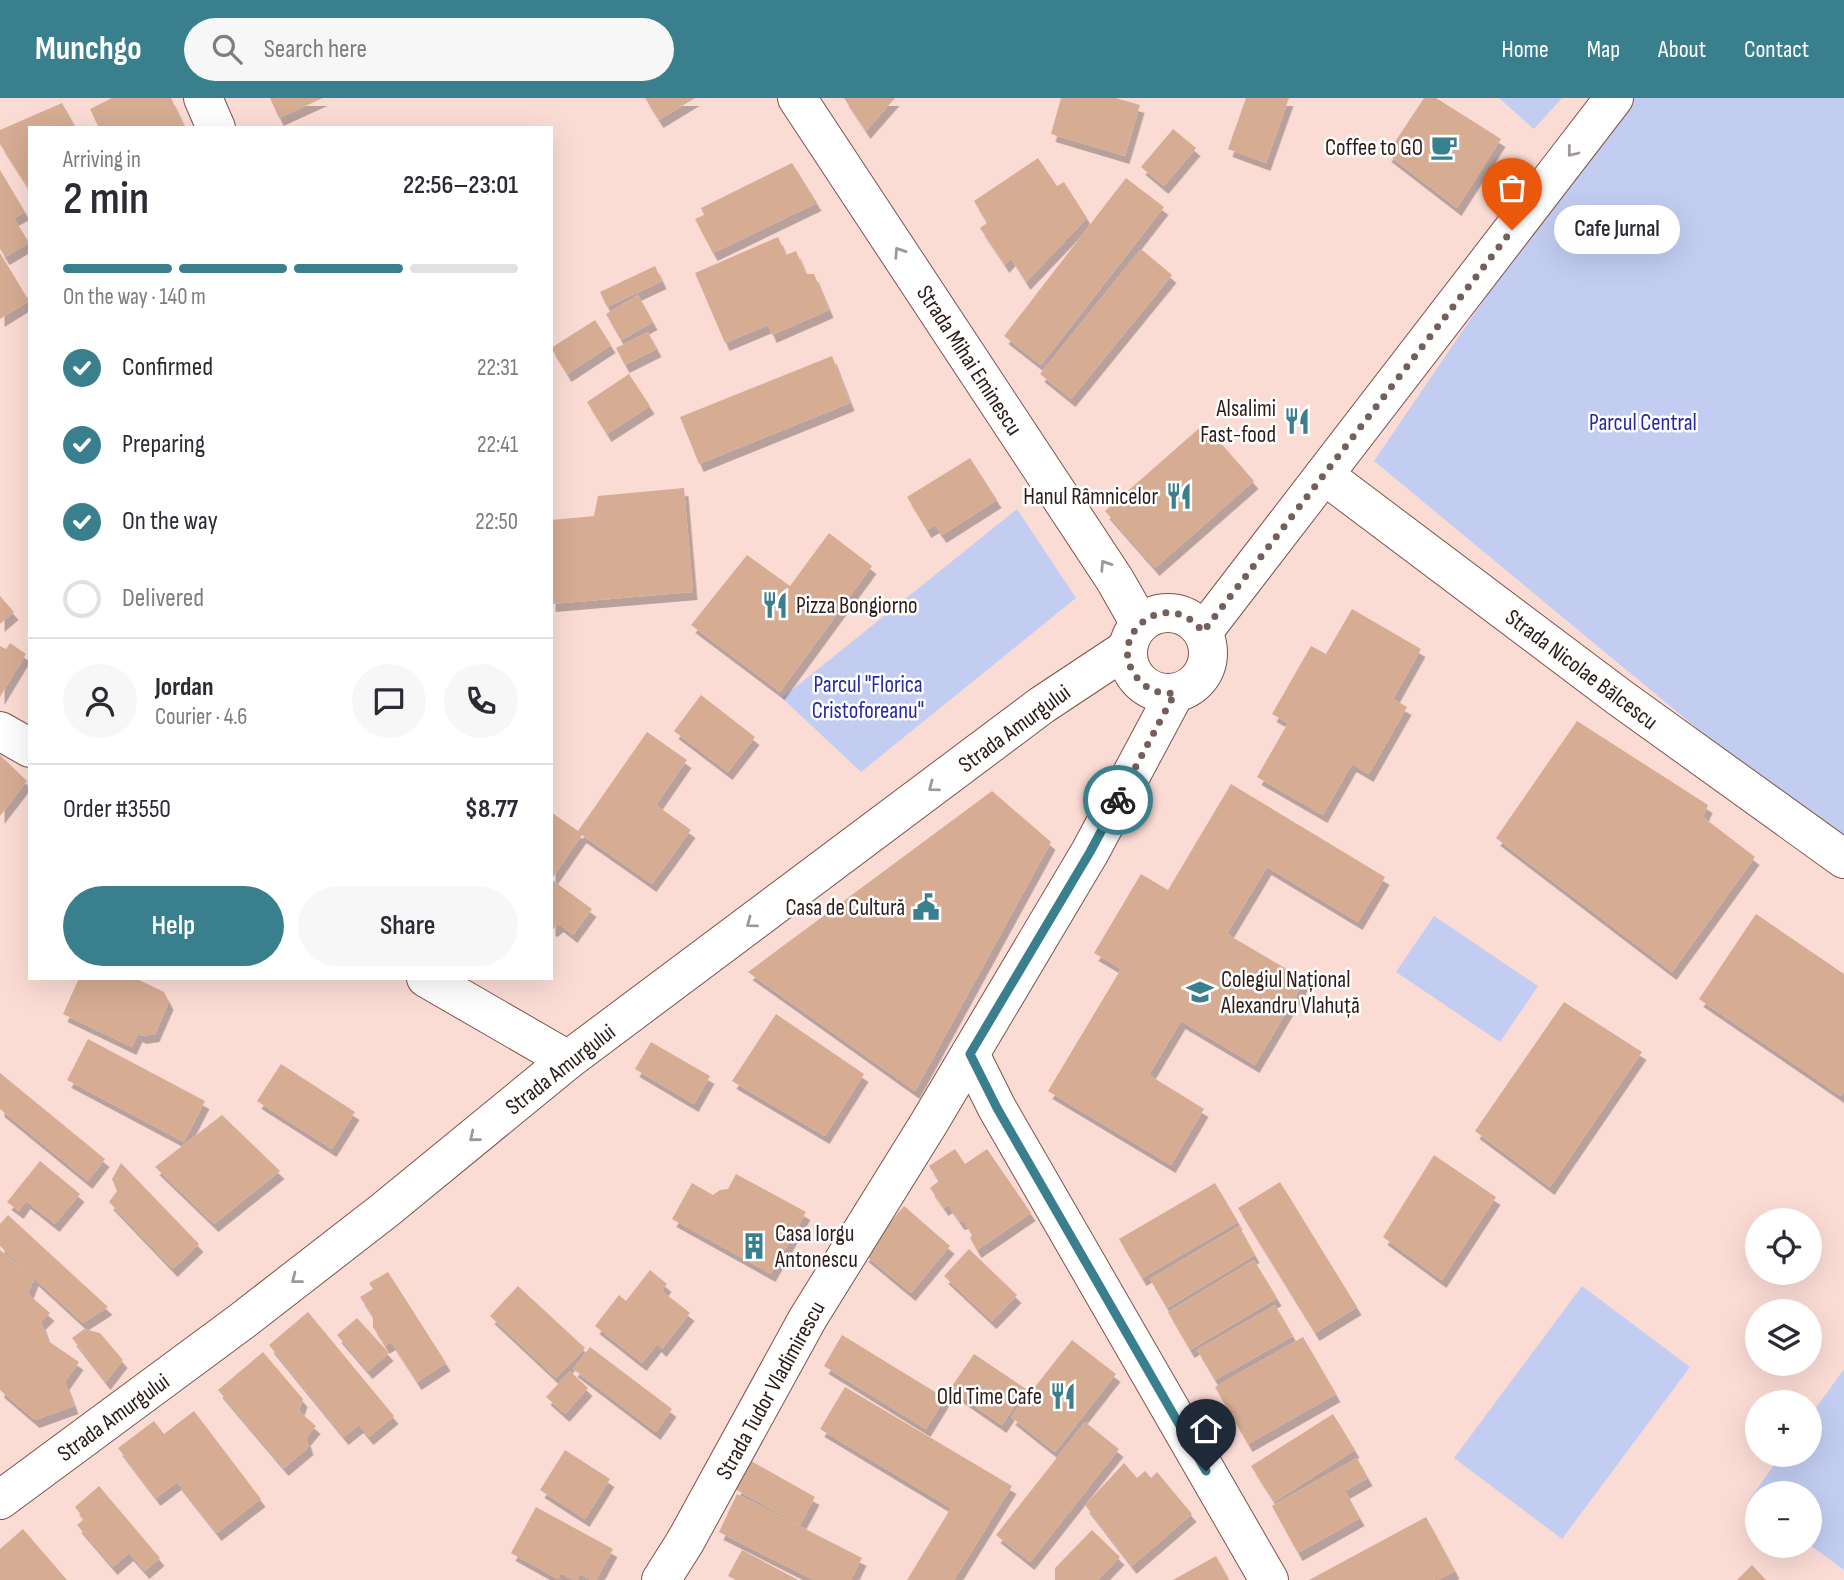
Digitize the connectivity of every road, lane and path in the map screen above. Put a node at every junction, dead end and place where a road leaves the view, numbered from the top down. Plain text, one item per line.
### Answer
1 (203, 98) edge
2 (797, 98) edge
3 (1614, 98) edge
4 (215, 126) edge
5 (1324, 475) junction
6 (1203, 632) junction
7 (1134, 636) junction
8 (1175, 693) junction
9 (0, 731) edge
10 (28, 747) edge
11 (1844, 859) edge
12 (429, 980) edge
13 (970, 1054) junction
14 (568, 1060) junction
15 (0, 1500) edge
16 (662, 1580) edge
17 (1269, 1580) edge

1 - 4 street
7 -> 2 street, Strada Mihai Eminescu
3 -> 5 street
5 - 6 street
5 - 11 street, Strada Nicolae Bălcescu
6 - 7 street
6 - 8 street, Strada Tudor Vladimirescu
7 - 8 street
7 -> 14 street, Strada Amurgului
8 - 13 street, Strada Tudor Vladimirescu
9 - 10 street
12 - 14 street
13 - 16 street, Strada Tudor Vladimirescu
13 - 17 street
14 -> 15 street, Strada Amurgului

